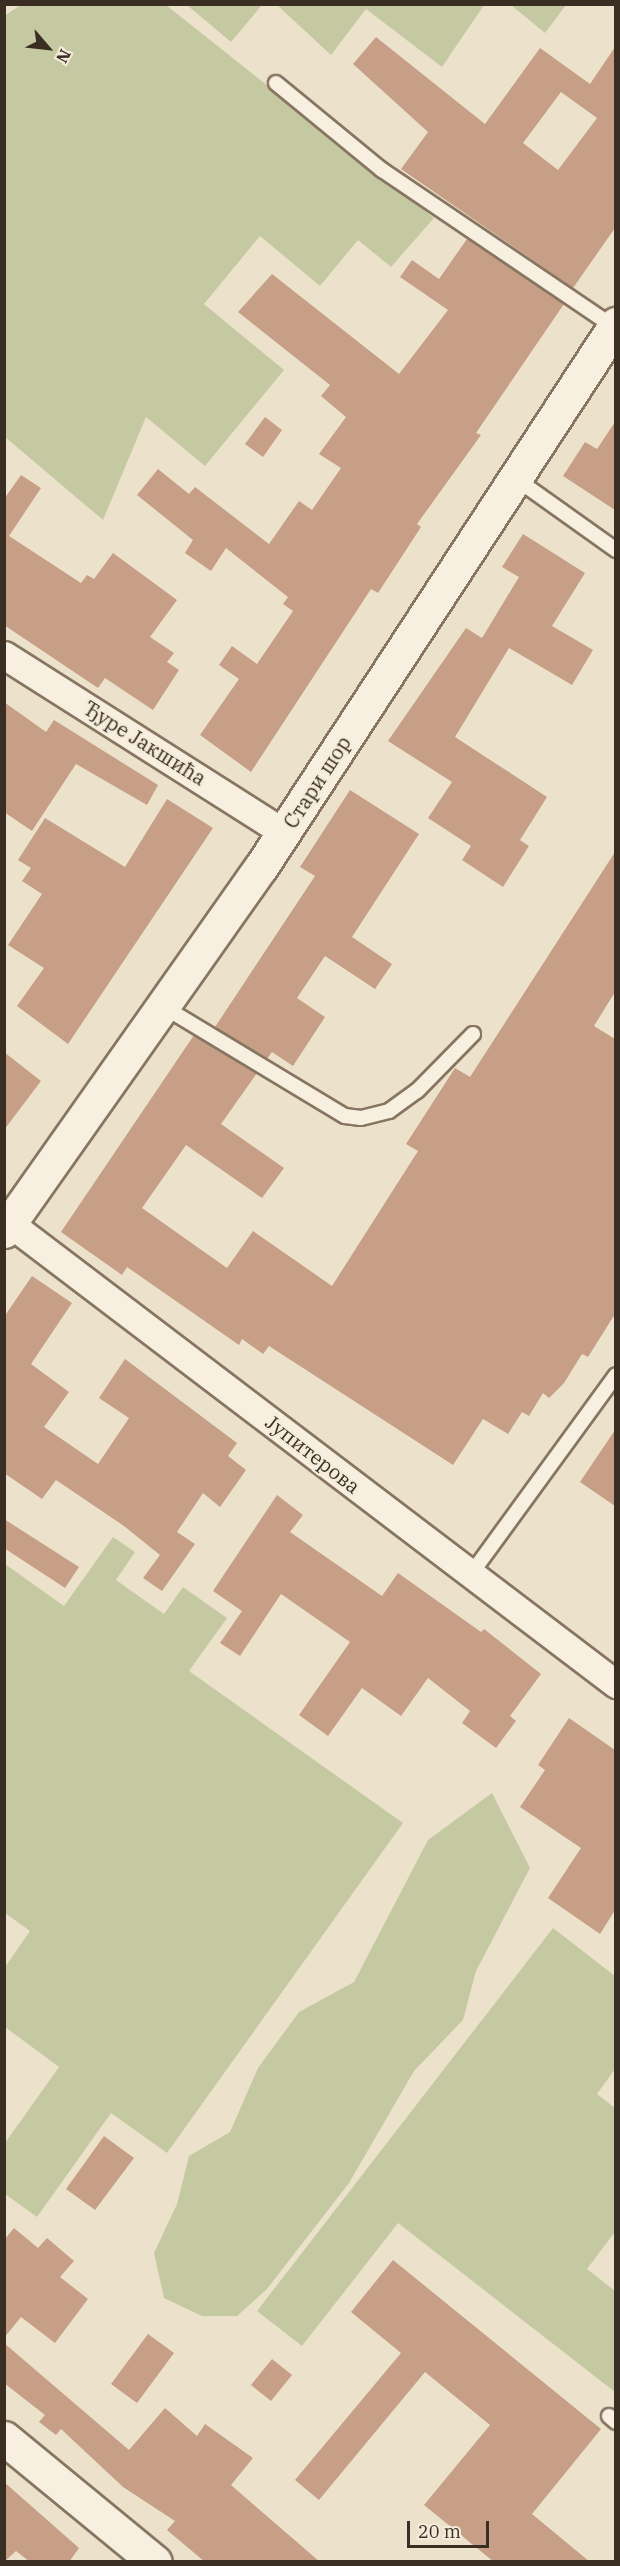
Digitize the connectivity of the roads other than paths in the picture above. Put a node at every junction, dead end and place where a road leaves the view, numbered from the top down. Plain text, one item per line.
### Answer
1 (276, 82) dead end
2 (614, 325) edge
3 (515, 478) junction
4 (615, 550) edge
5 (4, 655) edge
6 (284, 833) junction
7 (164, 1007) junction
8 (473, 1034) dead end
9 (6, 1225) edge
10 (615, 1375) edge
11 (471, 1574) junction
12 (615, 1684) edge
13 (4, 2438) edge
14 (155, 2562) edge

1 - 2 lane
2 - 3 main road, Стари шор
3 - 4 lane
3 - 6 main road, Стари шор
5 - 6 street, Ђуре Јакшића
6 - 7 main road, Стари шор
7 - 8 lane
7 - 9 main road, Стари шор
9 - 11 street, Јупитерова
10 - 11 lane
11 - 12 street, Јупитерова
13 - 14 main road

